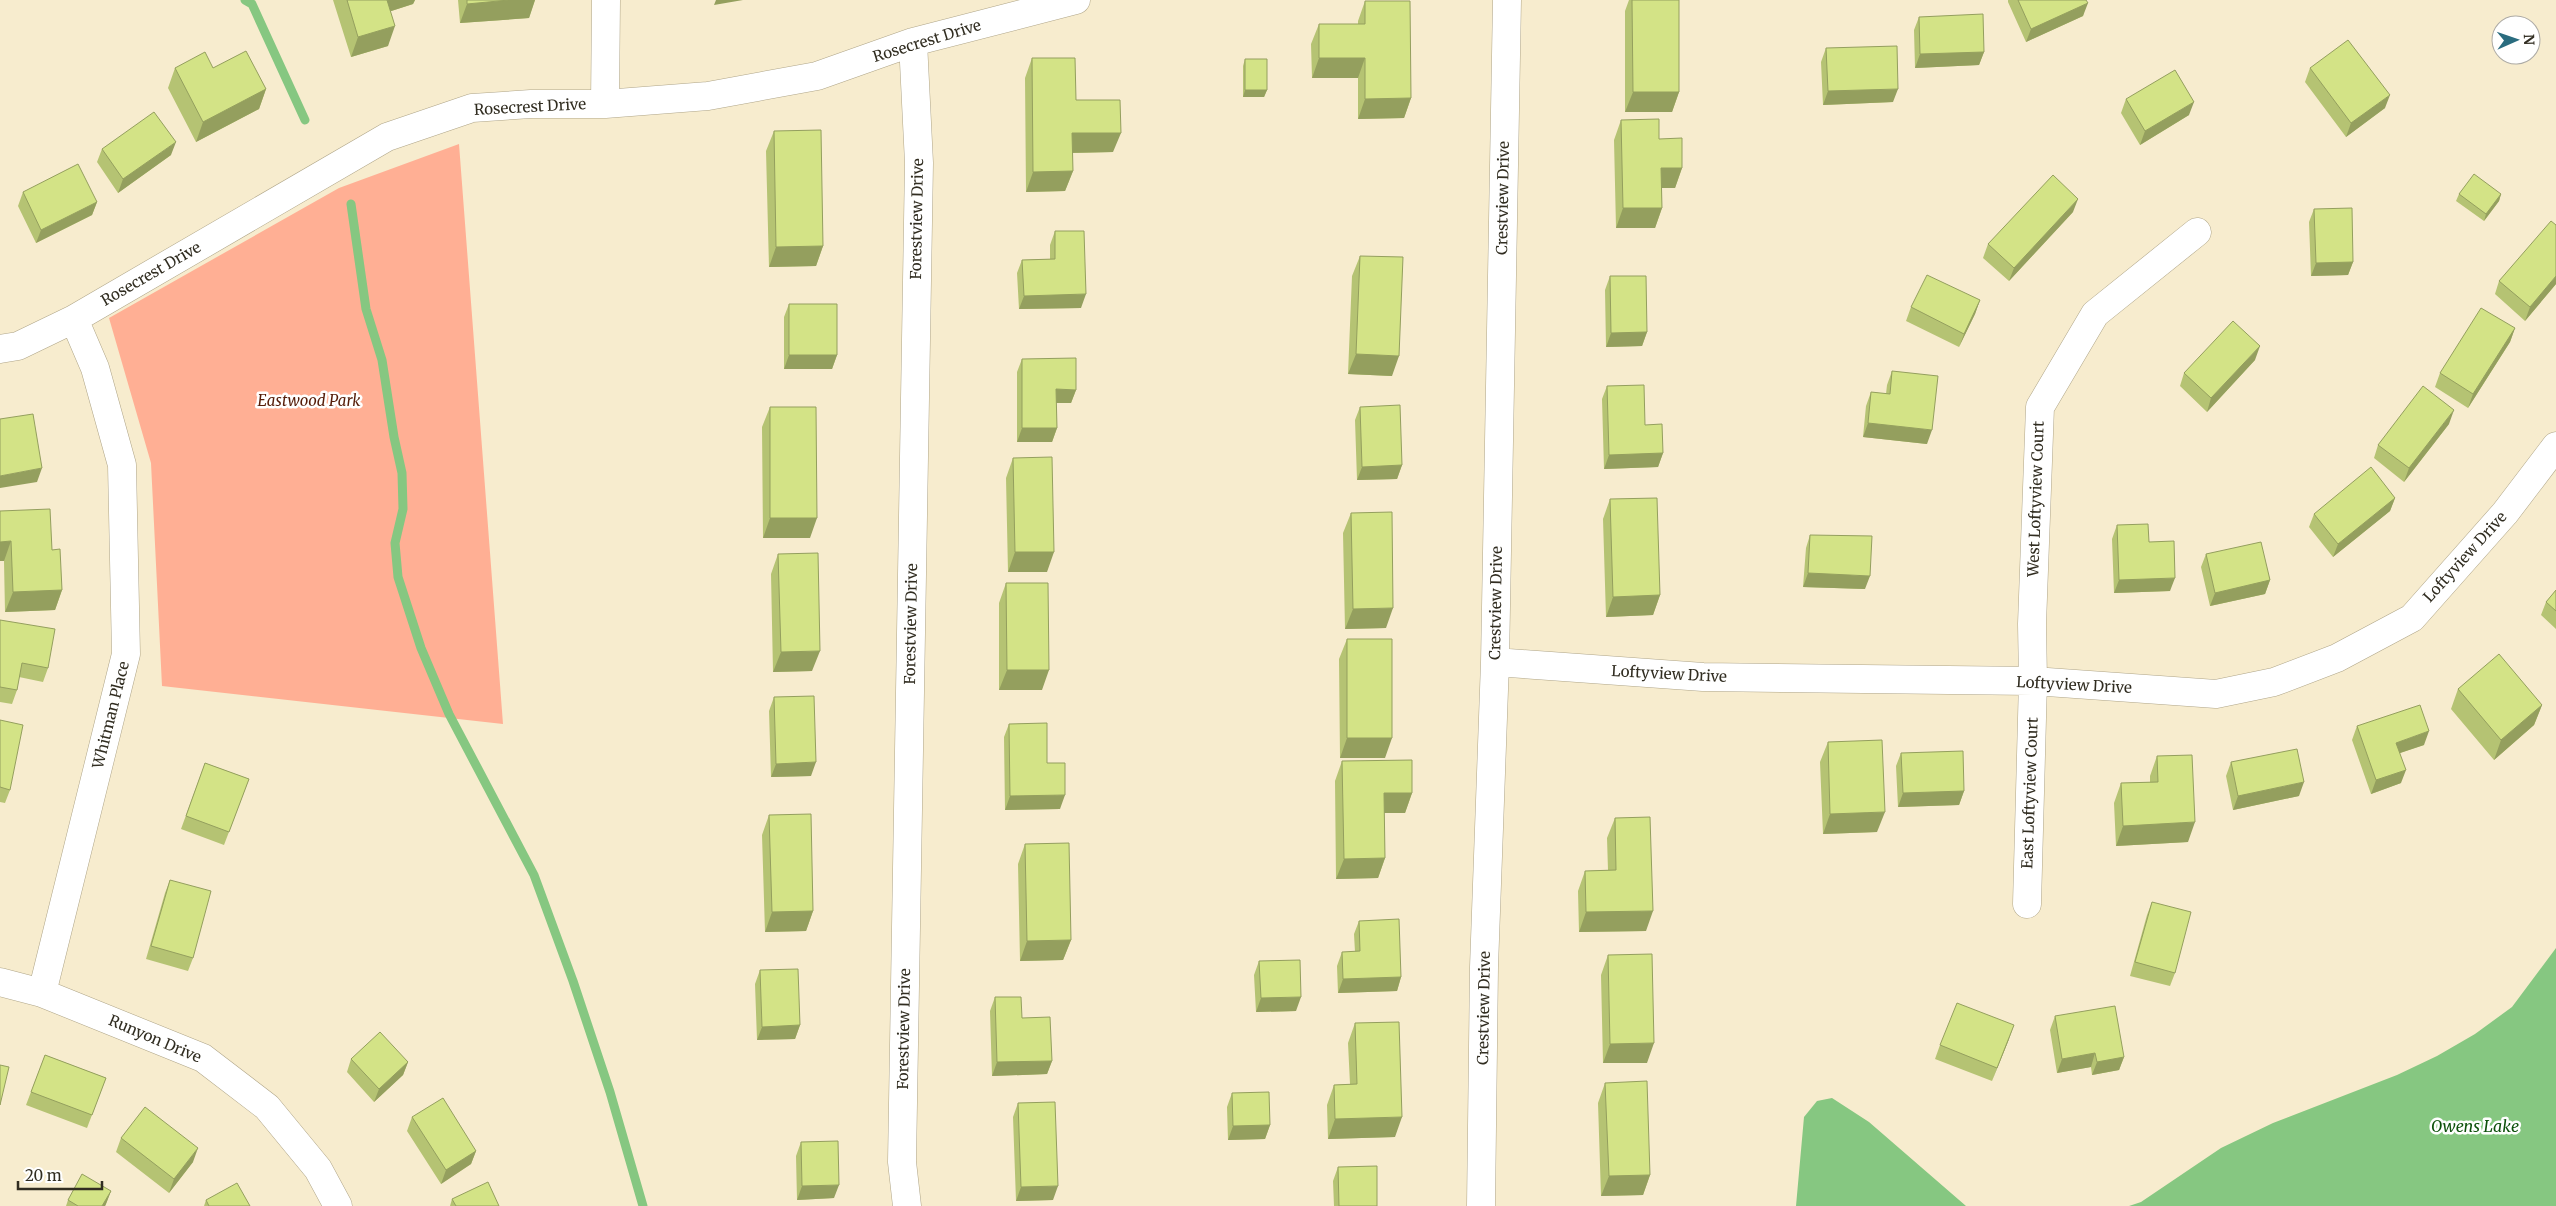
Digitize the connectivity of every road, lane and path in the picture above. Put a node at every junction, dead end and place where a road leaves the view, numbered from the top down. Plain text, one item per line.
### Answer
1 (606, 0) edge
2 (1076, 0) edge
3 (1507, 0) edge
4 (913, 42) junction
5 (605, 104) junction
6 (2197, 232) dead end
7 (74, 319) junction
8 (0, 349) edge
9 (2556, 446) edge
10 (1496, 662) junction
11 (2033, 681) junction
12 (2027, 904) dead end
13 (0, 982) edge
14 (42, 993) junction
15 (338, 1206) edge
16 (907, 1206) edge
17 (1481, 1206) edge

1 - 5 street
2 - 4 street, Rosecrest Drive
3 - 10 street, Crestview Drive
4 - 5 street, Rosecrest Drive
4 - 16 street, Forestview Drive
5 - 7 street, Rosecrest Drive
6 - 11 street, West Loftyview Court
7 - 8 street, Rosecrest Drive
7 - 14 street, Whitman Place
9 - 11 street, Loftyview Drive
10 - 11 street, Loftyview Drive
10 - 17 street, Crestview Drive
11 - 12 street, East Loftyview Court
13 - 14 street, Runyon Drive
14 - 15 street, Runyon Drive

